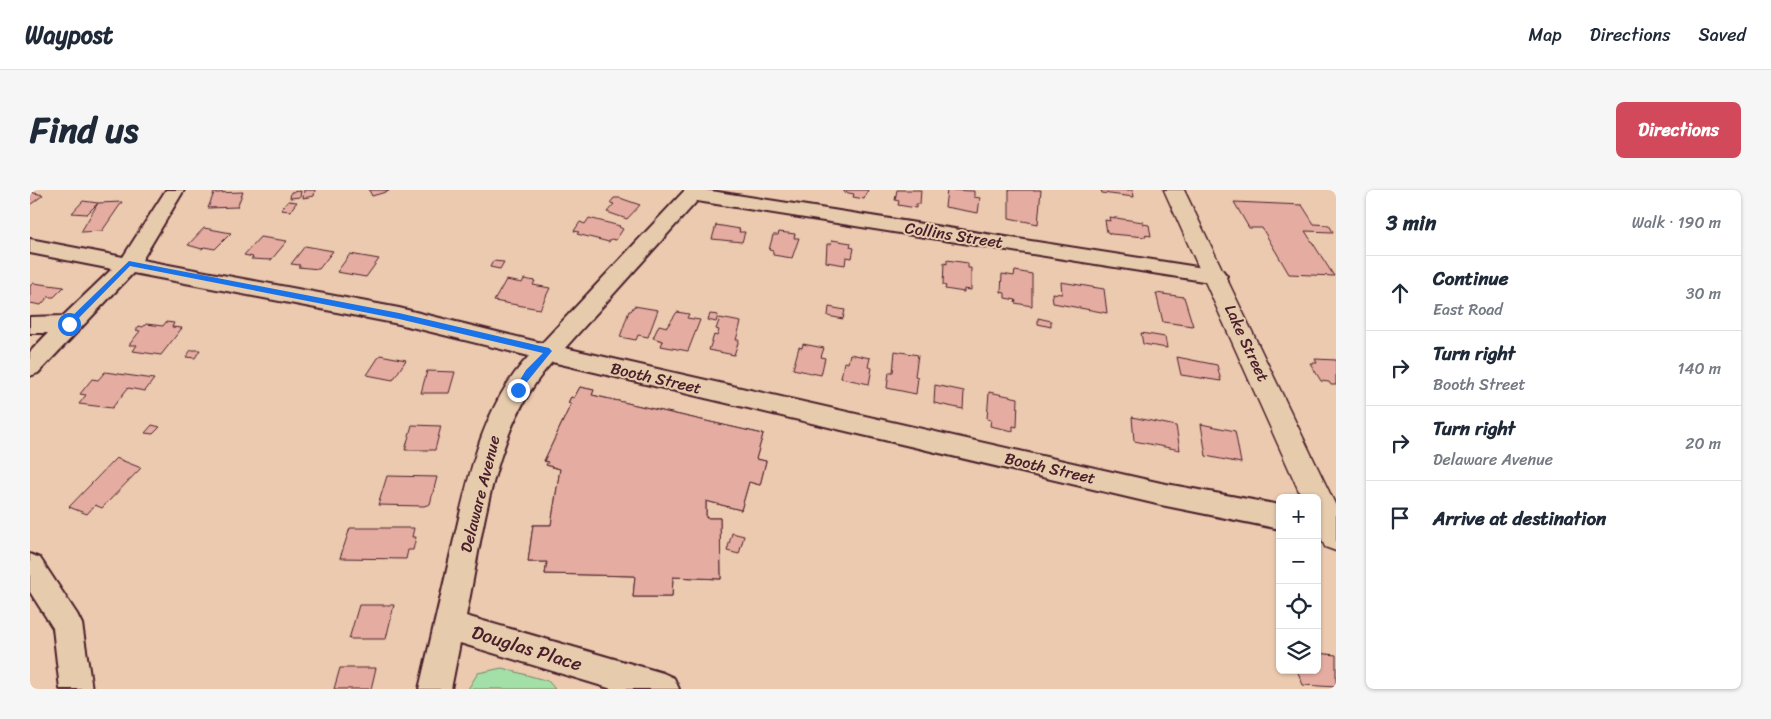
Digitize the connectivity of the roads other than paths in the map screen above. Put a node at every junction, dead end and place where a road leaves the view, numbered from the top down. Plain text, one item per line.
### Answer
1 (175, 190) edge
2 (1174, 190) edge
3 (694, 192) edge
4 (30, 246) edge
5 (129, 264) junction
6 (1216, 276) junction
7 (69, 324) junction
8 (30, 325) edge
9 (549, 351) junction
10 (30, 367) edge
11 (1276, 516) edge
12 (1325, 517) edge
13 (30, 567) edge
14 (448, 625) junction
15 (76, 689) edge
16 (435, 689) edge
17 (663, 689) edge

1 - 5 street
2 - 6 street, Lake Street
3 - 6 street, Collins Street
3 - 9 street, Delaware Avenue
4 - 5 street, Booth Street
5 - 7 street
5 - 9 street, Booth Street
6 - 12 street, Lake Street
7 - 8 street
7 - 10 street
9 - 11 street, Booth Street
9 - 14 street, Delaware Avenue
13 - 15 street
14 - 16 street, Delaware Avenue
14 - 17 street, Douglas Place

